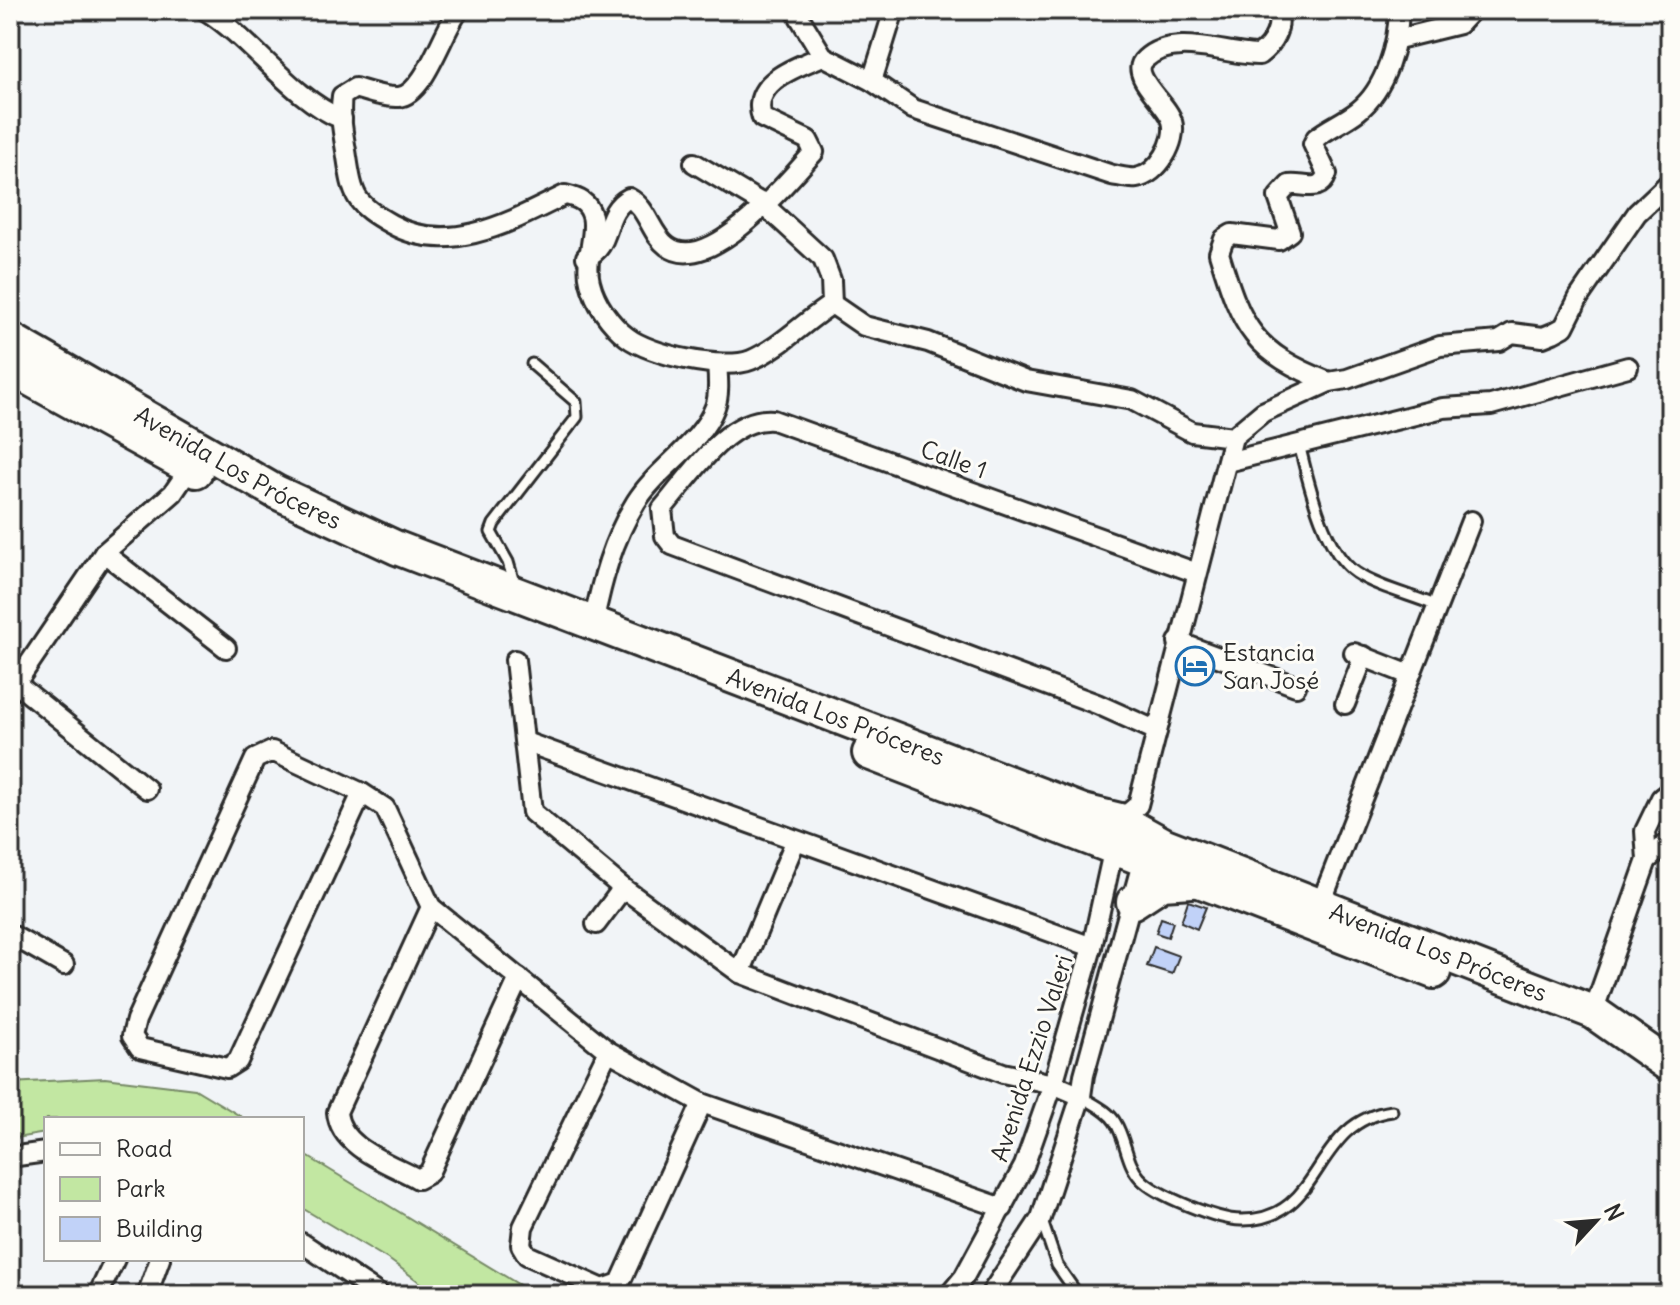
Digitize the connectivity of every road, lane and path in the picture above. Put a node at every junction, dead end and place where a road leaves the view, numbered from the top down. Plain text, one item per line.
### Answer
1 (205, 10) edge
2 (459, 10) edge
3 (795, 10) edge
4 (894, 10) edge
5 (1275, 10) edge
6 (1399, 10) edge
7 (1472, 10) edge
8 (1398, 39) junction
9 (823, 56) junction
10 (872, 81) junction
11 (342, 119) junction
12 (694, 163) dead end
13 (1670, 182) edge
14 (763, 204) junction
15 (586, 257) junction
16 (832, 304) junction
17 (10, 339) edge
18 (532, 364) dead end
19 (717, 364) junction
20 (1628, 367) dead end
21 (10, 368) edge
22 (1329, 382) junction
23 (1233, 437) junction
24 (1299, 444) junction
25 (1227, 462) junction
26 (190, 468) junction
27 (1471, 521) dead end
28 (104, 553) junction
29 (1197, 573) junction
30 (514, 593) junction
31 (1437, 606) junction
32 (593, 624) junction
33 (1178, 642) junction
34 (226, 648) dead end
35 (515, 660) dead end
36 (1410, 675) junction
37 (1296, 686) dead end
38 (14, 689) edge
39 (1345, 704) dead end
40 (1157, 731) junction
41 (525, 742) junction
42 (147, 789) dead end
43 (1670, 791) edge
44 (362, 793) junction
45 (1124, 824) junction
46 (1670, 841) edge
47 (795, 842) junction
48 (1146, 849) junction
49 (1647, 860) junction
50 (1195, 880) junction
51 (623, 888) junction
52 (1133, 902) junction
53 (1321, 903) junction
54 (431, 907) junction
55 (596, 924) dead end
56 (10, 934) edge
57 (1092, 947) junction
58 (64, 965) dead end
59 (740, 973) junction
60 (519, 978) junction
61 (1593, 1012) junction
62 (608, 1051) junction
63 (1670, 1066) edge
64 (1053, 1084) junction
65 (1670, 1085) edge
66 (1081, 1096) junction
67 (702, 1103) junction
68 (1392, 1111) dead end
69 (44, 1152) edge
70 (10, 1157) edge
71 (1003, 1208) junction
72 (1041, 1218) junction
73 (304, 1244) edge
74 (114, 1261) edge
75 (159, 1261) edge
76 (98, 1295) edge
77 (147, 1295) edge
78 (380, 1295) edge
79 (949, 1295) edge
80 (990, 1295) edge
81 (1078, 1295) edge

1 - 11 street
2 - 11 street
3 - 9 street
4 - 10 street
5 - 10 street
6 - 8 street
7 - 8 street
8 - 22 street
9 - 10 street
9 - 14 street
11 - 15 street
12 - 14 street
13 - 22 street
14 - 15 street
14 - 16 street
15 - 19 street
16 - 19 street
16 - 23 street
17 - 30 highway, Avenida Los Próceres
18 - 30 lane
19 - 32 street
20 - 24 street
21 - 26 highway, Avenida Los Próceres
22 - 23 street
23 - 25 street, Avenida Ezzio Valeri
24 - 25 street
24 - 31 lane
25 - 29 street, Avenida Ezzio Valeri
26 - 28 street
26 - 45 highway, Avenida Los Próceres
27 - 31 street
28 - 34 street
28 - 38 street
29 - 33 street, Avenida Ezzio Valeri
29 - 40 street, Calle 1
30 - 32 highway, Avenida Los Próceres
31 - 36 street
32 - 45 highway, Avenida Los Próceres
33 - 37 street
33 - 40 street, Avenida Ezzio Valeri
35 - 41 street
36 - 39 street
36 - 53 street
38 - 42 street
40 - 45 street, Avenida Ezzio Valeri
41 - 47 street
41 - 51 street
43 - 49 street
44 - 44 street
44 - 54 street
45 - 48 highway, Avenida Los Próceres
45 - 57 street, Avenida Ezzio Valeri
46 - 49 street
47 - 57 street
47 - 59 street
48 - 50 highway, Avenida Los Próceres
48 - 52 street
48 - 53 highway, Avenida Los Próceres
49 - 61 street
50 - 52 highway
50 - 65 highway, Avenida Los Próceres
51 - 55 street
51 - 59 street
52 - 66 street
53 - 61 highway, Avenida Los Próceres
54 - 60 street
54 - 60 street
56 - 58 street
57 - 64 street, Avenida Ezzio Valeri
59 - 64 street
60 - 62 street
61 - 63 highway, Avenida Los Próceres
62 - 67 street
62 - 67 street
64 - 66 street
64 - 71 street, Avenida Ezzio Valeri
66 - 68 lane
66 - 72 street
67 - 71 street
69 - 70 street
71 - 79 street, Avenida Ezzio Valeri
72 - 80 street
72 - 81 lane
73 - 78 street
74 - 76 street
75 - 77 street

